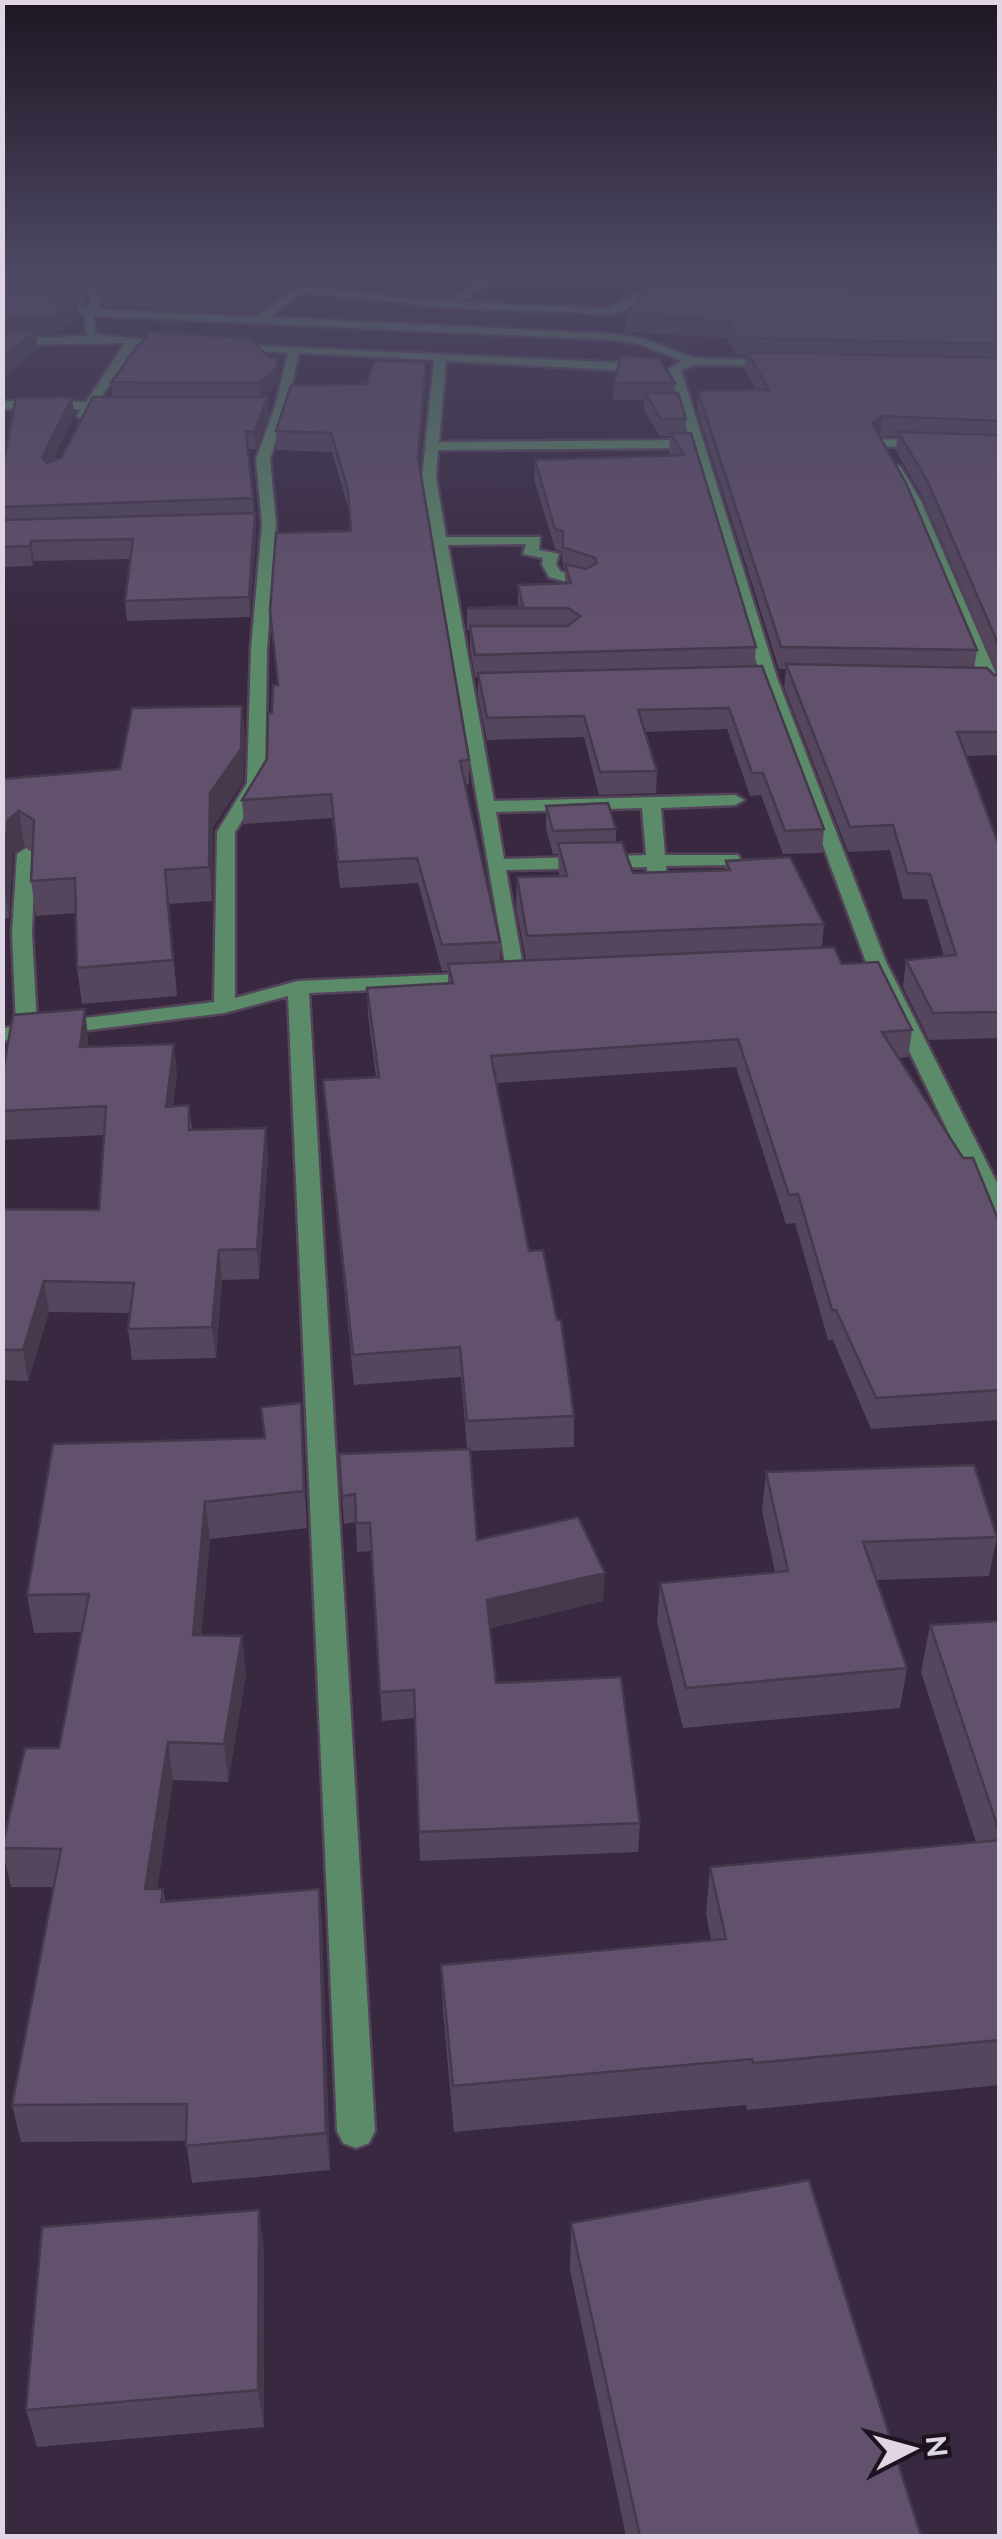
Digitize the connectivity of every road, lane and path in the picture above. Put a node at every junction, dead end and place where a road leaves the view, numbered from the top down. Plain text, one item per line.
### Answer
1 (98, 392) edge
2 (284, 392) edge
3 (438, 392) edge
4 (687, 392) edge
5 (2, 405) edge
6 (89, 406) junction
7 (128, 407) edge
8 (262, 408) edge
9 (281, 408) junction
10 (80, 423) edge
11 (695, 444) junction
12 (434, 446) junction
13 (1000, 447) edge
14 (440, 541) junction
15 (586, 583) edge
16 (458, 640) junction
17 (476, 640) edge
18 (990, 684) edge
19 (466, 686) junction
20 (485, 686) edge
21 (735, 800) dead end
22 (651, 802) junction
23 (544, 805) junction
24 (486, 807) junction
25 (555, 826) edge
26 (26, 854) dead end
27 (658, 860) junction
28 (496, 865) junction
29 (746, 881) edge
30 (655, 892) edge
31 (298, 987) junction
32 (224, 1007) junction
33 (27, 1033) junction
34 (2, 1035) edge
35 (1000, 1214) edge
36 (356, 2130) dead end

1 - 6 street
2 - 9 street
3 - 12 street
4 - 11 street
5 - 6 street
6 - 7 street
6 - 10 street
8 - 9 street
9 - 32 street
11 - 12 street
11 - 35 street
12 - 14 street
13 - 18 street
14 - 15 street
14 - 16 street
16 - 17 street
16 - 19 street
19 - 20 street
19 - 24 street
21 - 22 street
22 - 23 street
22 - 27 street
23 - 24 street
23 - 25 street
24 - 28 street
26 - 33 street
27 - 28 street
27 - 29 street
27 - 30 street
28 - 31 street
31 - 32 street
31 - 36 street
32 - 33 street
33 - 34 street

